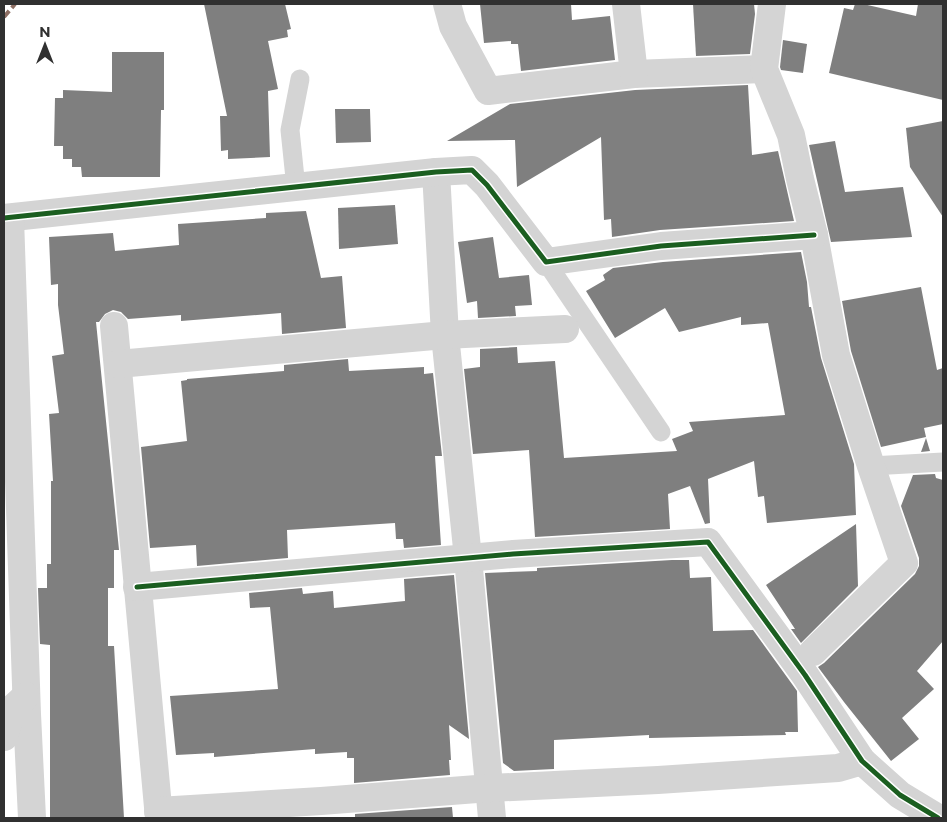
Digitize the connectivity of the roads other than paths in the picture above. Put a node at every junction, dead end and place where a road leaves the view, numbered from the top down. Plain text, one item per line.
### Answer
1 (447, 4) edge
2 (626, 4) edge
3 (772, 4) edge
4 (764, 69) junction
5 (634, 74) junction
6 (300, 79) dead end
7 (436, 172) junction
8 (296, 188) junction
9 (7, 218) edge
10 (814, 235) junction
11 (546, 262) junction
12 (114, 326) dead end
13 (565, 329) dead end
14 (445, 335) junction
15 (118, 364) junction
16 (661, 432) dead end
17 (943, 462) edge
18 (871, 466) junction
19 (468, 558) junction
20 (137, 587) junction
21 (812, 652) dead end
22 (26, 696) junction
23 (4, 737) edge
24 (862, 761) junction
25 (490, 788) junction
26 (900, 807) edge
27 (159, 815) edge
28 (32, 818) edge
29 (492, 818) edge
30 (938, 818) edge

1 - 5 street
2 - 5 street
3 - 4 street
4 - 5 street
4 - 10 street
6 - 8 lane
7 - 8 street
7 - 11 street
7 - 14 street
8 - 9 street
9 - 22 street
10 - 11 street
10 - 18 street
11 - 16 lane
12 - 15 street
13 - 14 street
14 - 15 street
14 - 19 street
15 - 20 street
17 - 18 lane
18 - 21 street
19 - 20 street
19 - 24 street
19 - 25 street
20 - 27 street
22 - 23 street
22 - 28 street
24 - 25 street
24 - 26 street
25 - 27 street
25 - 29 street
26 - 30 street

